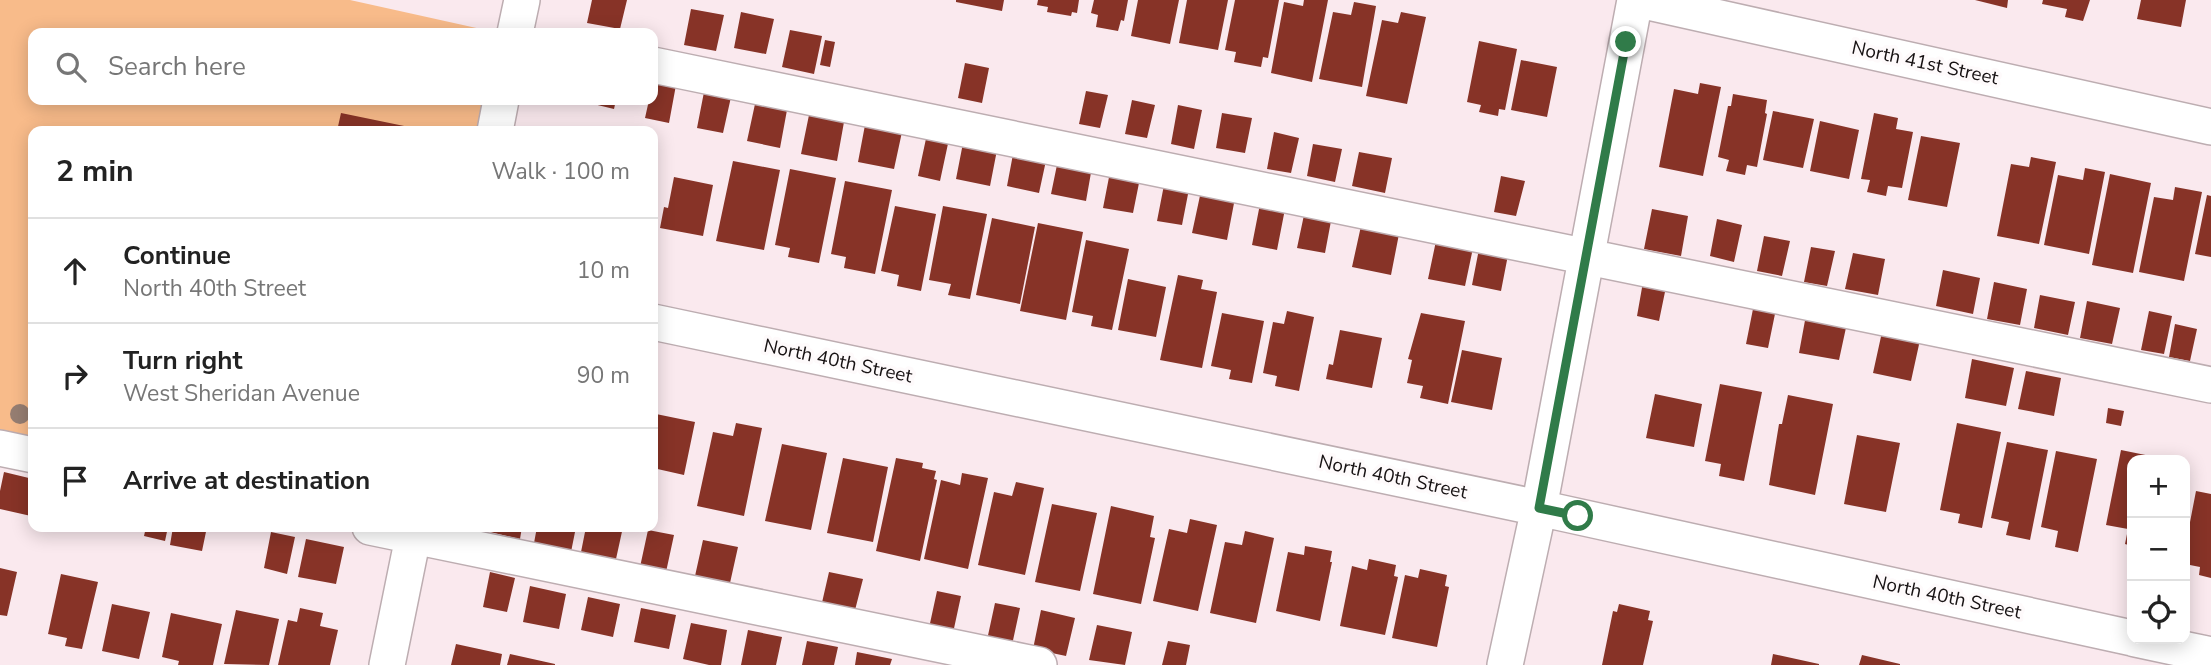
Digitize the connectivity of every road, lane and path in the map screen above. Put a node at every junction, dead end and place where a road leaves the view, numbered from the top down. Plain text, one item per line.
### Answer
1 (522, 0) edge
2 (1637, 0) edge
3 (516, 28) edge
4 (658, 66) edge
5 (500, 105) edge
6 (496, 126) edge
7 (2211, 127) edge
8 (1585, 258) junction
9 (658, 323) edge
10 (2211, 386) edge
11 (0, 448) edge
12 (28, 454) edge
13 (1539, 508) junction
14 (414, 532) edge
15 (419, 532) edge
16 (2127, 636) edge
17 (2161, 644) edge
18 (2211, 655) edge
19 (387, 665) edge
20 (1039, 665) edge
21 (1504, 665) edge

1 - 3 street
2 - 7 street, North 41st Street
2 - 8 street
4 - 8 street
5 - 6 street
8 - 10 street
8 - 13 street
9 - 13 street, North 40th Street
11 - 12 street
13 - 16 street, North 40th Street
13 - 21 street
14 - 19 street
15 - 20 street
17 - 18 street, North 40th Street

